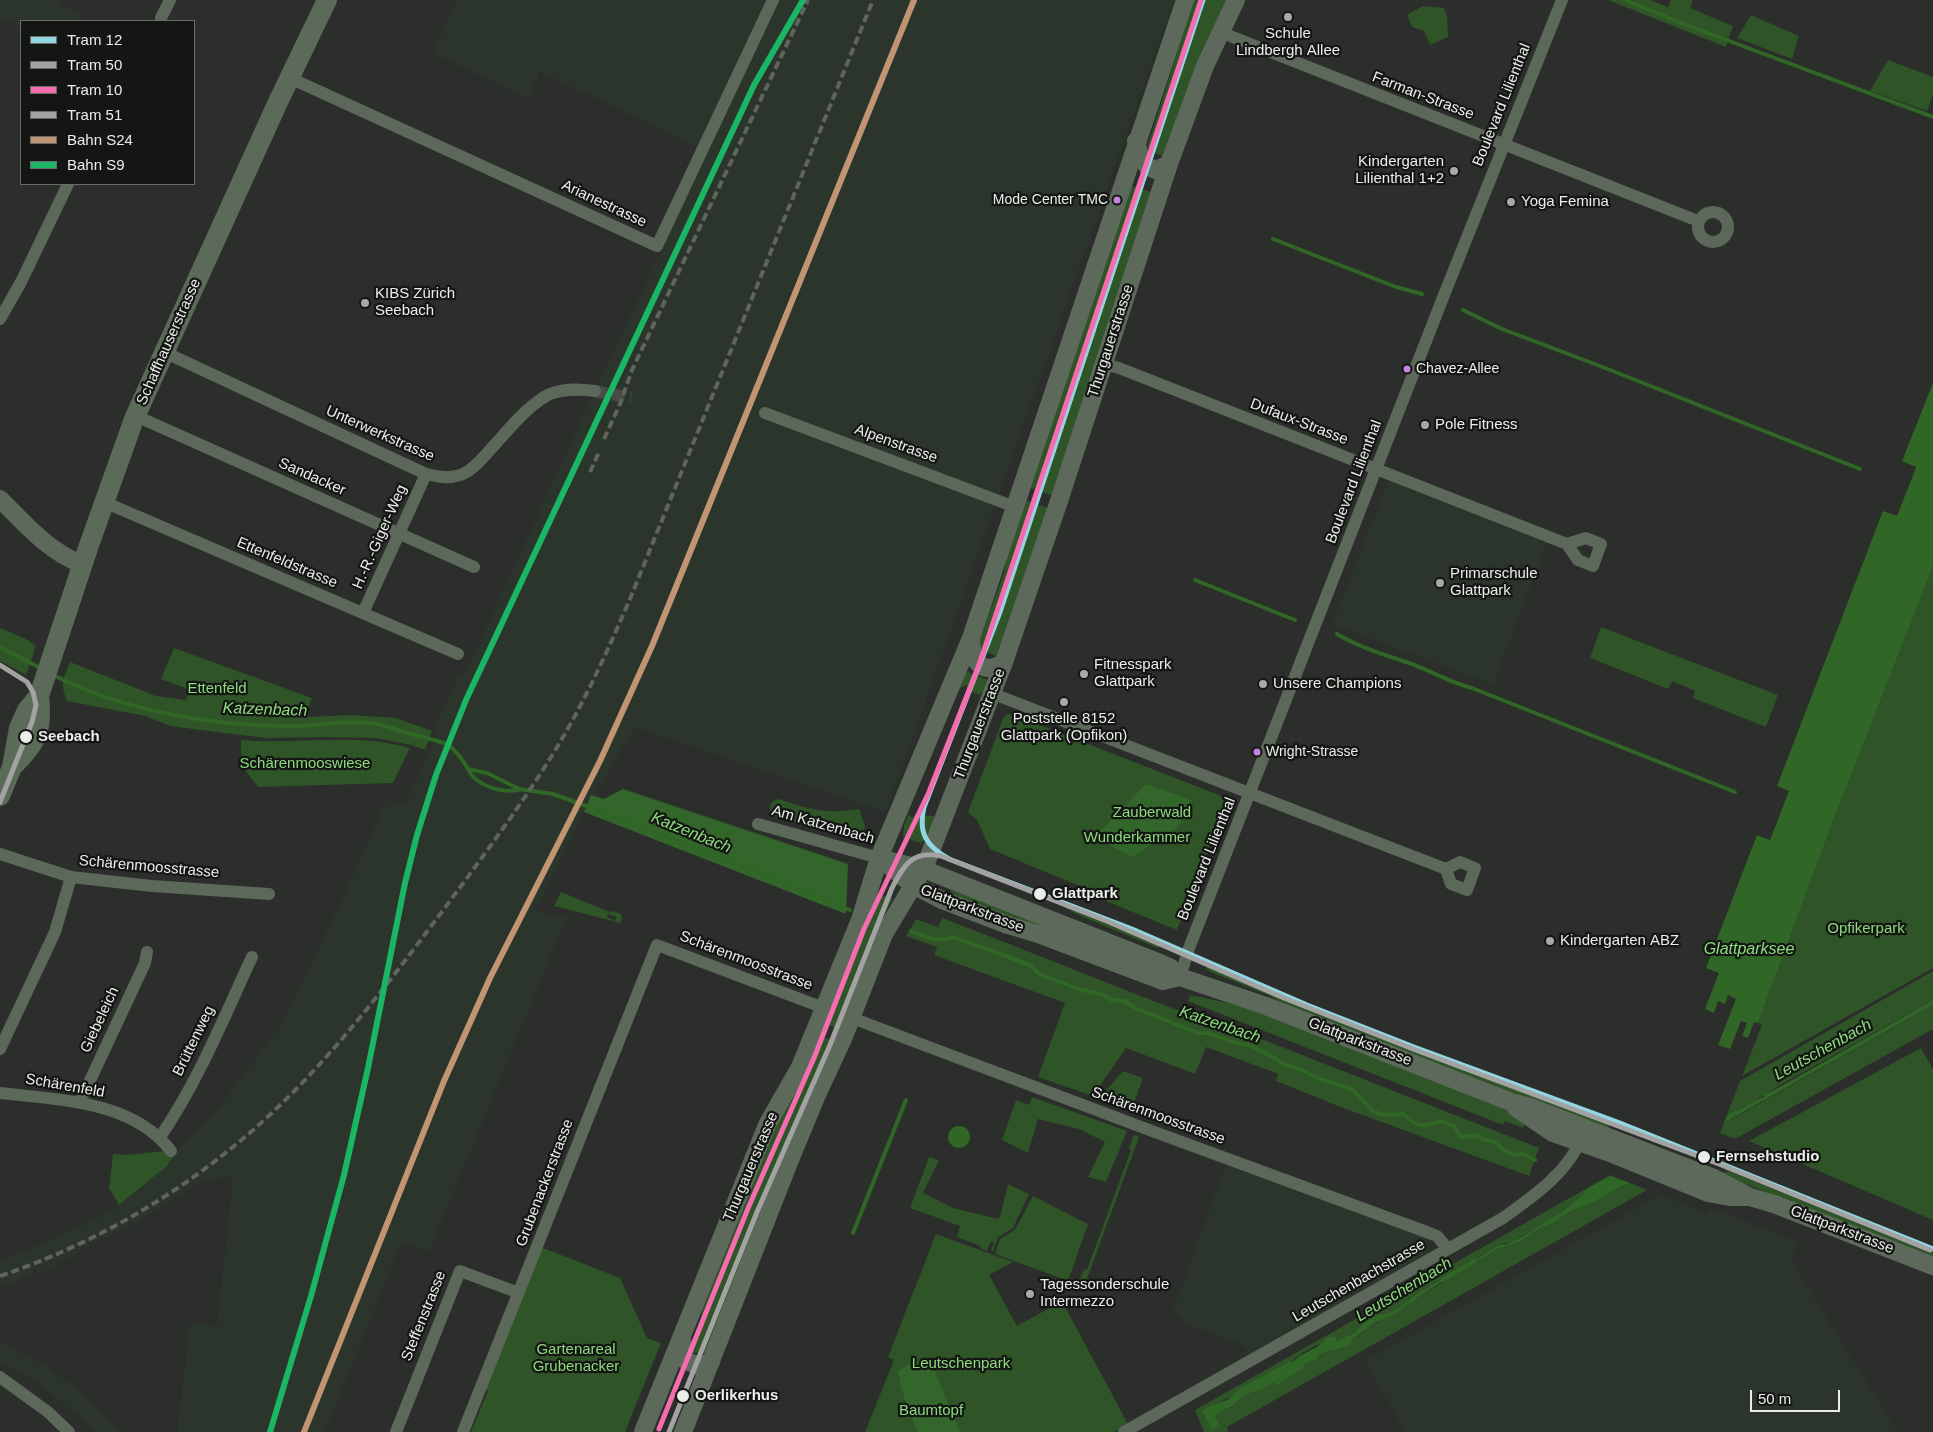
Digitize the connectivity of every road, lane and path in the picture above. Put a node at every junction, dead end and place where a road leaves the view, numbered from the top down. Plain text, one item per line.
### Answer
1 (170, 0) edge
2 (327, 0) edge
3 (773, 0) edge
4 (1185, 0) edge
5 (1236, 0) edge
6 (1562, 0) edge
7 (161, 18) dead end
8 (1220, 32) junction
9 (290, 78) junction
10 (1136, 141) junction
11 (1504, 144) junction
12 (1169, 164) junction
13 (68, 185) edge
14 (1698, 221) dead end
15 (0, 318) edge
16 (164, 352) junction
17 (1104, 364) junction
18 (595, 391) tunnel mouth
19 (765, 413) dead end
20 (136, 416) junction
21 (1377, 470) junction
22 (426, 474) junction
23 (0, 499) edge
24 (104, 502) junction
25 (1015, 507) junction
26 (399, 534) junction
27 (1567, 544) dead end
28 (82, 564) junction
29 (474, 567) dead end
30 (363, 613) junction
31 (971, 638) junction
32 (458, 654) dead end
33 (1004, 662) junction
34 (991, 693) junction
35 (1250, 794) junction
36 (0, 796) edge
37 (758, 824) dead end
38 (0, 854) edge
39 (879, 858) junction
40 (923, 869) junction
41 (1446, 869) dead end
42 (71, 877) junction
43 (913, 885) junction
44 (268, 894) dead end
45 (657, 945) joint
46 (147, 952) dead end
47 (252, 956) dead end
48 (1180, 977) junction
49 (824, 1008) junction
50 (852, 1018) junction
51 (0, 1049) edge
52 (0, 1093) edge
53 (80, 1102) junction
54 (1583, 1135) junction
55 (160, 1137) junction
56 (171, 1151) dead end
57 (1448, 1249) junction
58 (1933, 1266) edge
59 (519, 1293) junction
60 (682, 1335) junction
61 (711, 1362) junction
62 (0, 1377) edge
63 (69, 1432) edge
64 (396, 1432) edge
65 (463, 1432) edge
66 (643, 1432) edge
67 (682, 1432) edge
68 (1124, 1432) edge

1 - 7 street
2 - 9 main road, Schaffhauserstrasse
3 - 9 street, Arianestrasse
4 - 10 main road, Thurgauerstrasse
5 - 8 main road, Thurgauerstrasse
6 - 11 street, Boulevard Lilienthal
8 - 11 street, Farman-Strasse
8 - 12 main road, Thurgauerstrasse
9 - 16 main road, Schaffhauserstrasse
10 - 12 main road
10 - 25 main road, Thurgauerstrasse
11 - 14 street, Farman-Strasse
11 - 21 street, Boulevard Lilienthal
12 - 17 main road, Thurgauerstrasse
13 - 15 street
16 - 20 main road, Schaffhauserstrasse
16 - 22 street, Unterwerkstrasse
17 - 21 street, Dufaux-Strasse
17 - 33 main road, Thurgauerstrasse
18 - 22 street, Unterwerkstrasse
19 - 25 street, Alpenstrasse
20 - 24 main road, Schaffhauserstrasse
20 - 26 street, Sandacker
21 - 27 street, Dufaux-Strasse
21 - 35 street, Boulevard Lilienthal
22 - 26 street, H.-R.-Giger-Weg
23 - 28 main road
24 - 28 main road, Schaffhauserstrasse
24 - 30 street, Ettenfeldstrasse
25 - 31 main road, Thurgauerstrasse
26 - 29 street, Sandacker
26 - 30 street, H.-R.-Giger-Weg
28 - 36 main road, Schaffhauserstrasse
30 - 32 street, Ettenfeldstrasse
31 - 33 main road
31 - 39 main road, Thurgauerstrasse
33 - 34 main road, Thurgauerstrasse
34 - 35 street
34 - 40 main road, Thurgauerstrasse
35 - 41 street
35 - 48 street, Boulevard Lilienthal
37 - 39 street, Am Katzenbach
38 - 42 street, Schärenmoosstrasse
39 - 40 main road, Glattparkstrasse
39 - 43 main road, Glattparkstrasse
39 - 49 main road, Thurgauerstrasse
40 - 43 main road, Thurgauerstrasse
40 - 48 main road, Glattparkstrasse
42 - 44 street, Schärenmoosstrasse
42 - 51 street
43 - 48 main road, Glattparkstrasse
43 - 50 main road, Thurgauerstrasse
45 - 49 street, Schärenmoosstrasse
45 - 59 street, Grubenackerstrasse
46 - 53 street, Giebeleich
47 - 55 street, Brüttenweg
48 - 54 main road, Glattparkstrasse
49 - 60 main road, Thurgauerstrasse
50 - 57 street, Schärenmoosstrasse
50 - 61 main road, Thurgauerstrasse
52 - 53 street, Schärenfeld
53 - 55 street, Schärenfeld
54 - 57 street, Leutschenbachstrasse
54 - 58 main road, Glattparkstrasse
55 - 56 street, Schärenfeld
57 - 68 street, Leutschenbachstrasse
59 - 64 street, Steffenstrasse
59 - 65 street, Grubenackerstrasse
60 - 61 main road
60 - 66 main road, Thurgauerstrasse
61 - 67 main road, Thurgauerstrasse
62 - 63 street

